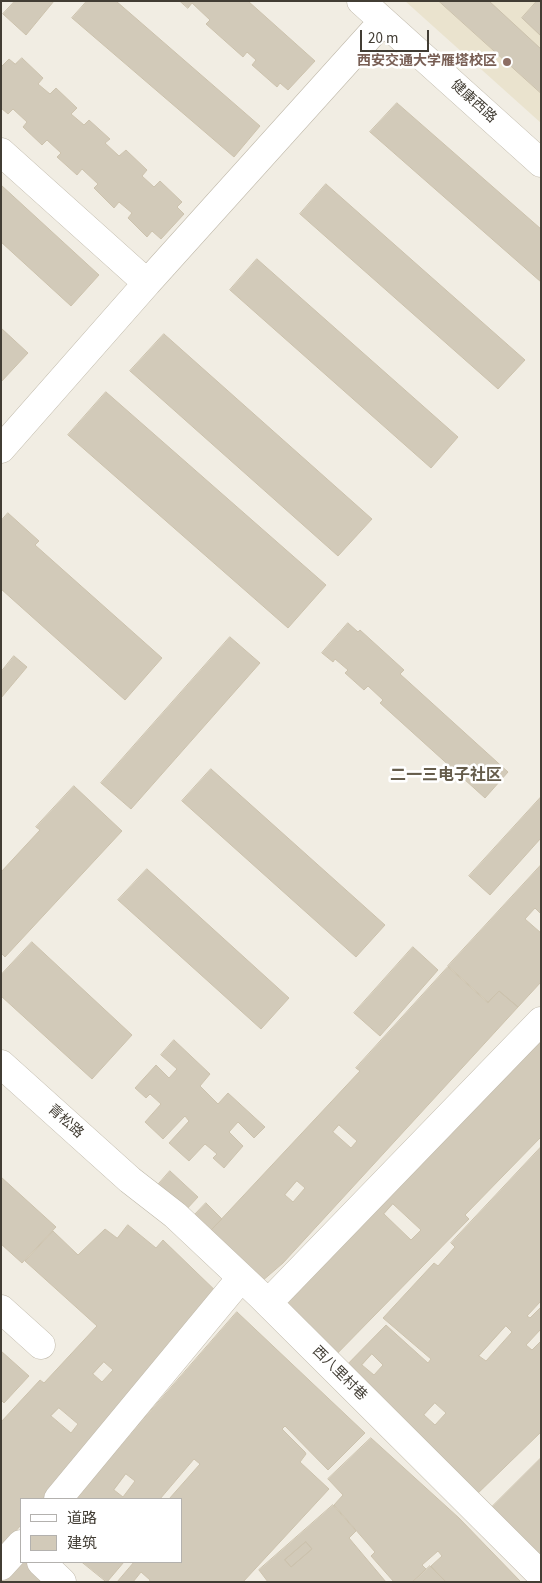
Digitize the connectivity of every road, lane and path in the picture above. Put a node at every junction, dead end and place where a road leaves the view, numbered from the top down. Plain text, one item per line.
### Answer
1 (361, 1) edge
2 (383, 21) junction
3 (1, 152) edge
4 (541, 163) edge
5 (147, 283) junction
6 (1, 449) edge
7 (541, 1021) edge
8 (1, 1064) edge
9 (130, 1180) joint
10 (241, 1278) junction
11 (268, 1303) junction
12 (1, 1309) edge
13 (41, 1345) dead end
14 (59, 1498) edge
15 (20, 1545) edge
16 (41, 1563) edge
17 (1, 1566) edge
18 (541, 1575) edge
19 (62, 1582) edge

1 - 2 street, 健康西路
2 - 4 street, 健康西路
2 - 5 street
3 - 5 street
5 - 6 street
7 - 11 street
8 - 9 street, 青松路
9 - 10 street, 西八里村巷
10 - 11 street, 西八里村巷
10 - 14 street
11 - 18 street, 西八里村巷
12 - 13 street
15 - 17 street
16 - 19 street

